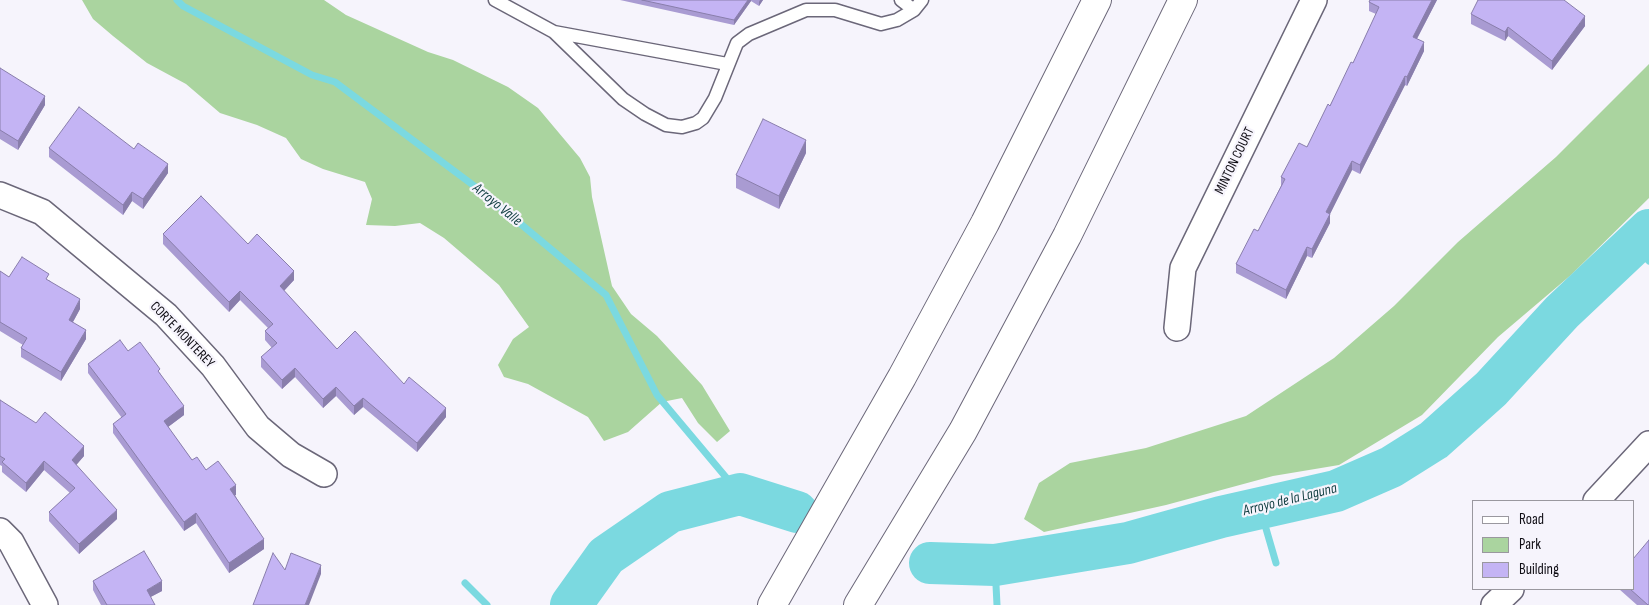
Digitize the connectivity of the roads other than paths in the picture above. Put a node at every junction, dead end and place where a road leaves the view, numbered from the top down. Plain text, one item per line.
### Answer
1 (496, 0) edge
2 (901, 0) edge
3 (1091, 0) edge
4 (1097, 0) edge
5 (1183, 0) edge
6 (1314, 0) edge
7 (918, 5) edge
8 (554, 32) junction
9 (1072, 52) junction
10 (727, 64) junction
11 (0, 195) edge
12 (1177, 328) dead end
13 (1645, 457) edge
14 (324, 474) dead end
15 (1597, 500) edge
16 (0, 531) edge
17 (1510, 590) edge
18 (45, 605) edge
19 (772, 605) edge
20 (858, 605) edge
21 (1494, 605) edge

1 - 8 lane
2 - 7 lane
3 - 9 highway
4 - 9 highway
5 - 20 highway
6 - 12 street, MINTON COURT
7 - 10 lane
8 - 10 lane
8 - 10 lane
9 - 19 highway
11 - 14 street, CORTE MONTEREY
13 - 15 street
16 - 18 street
17 - 21 street

